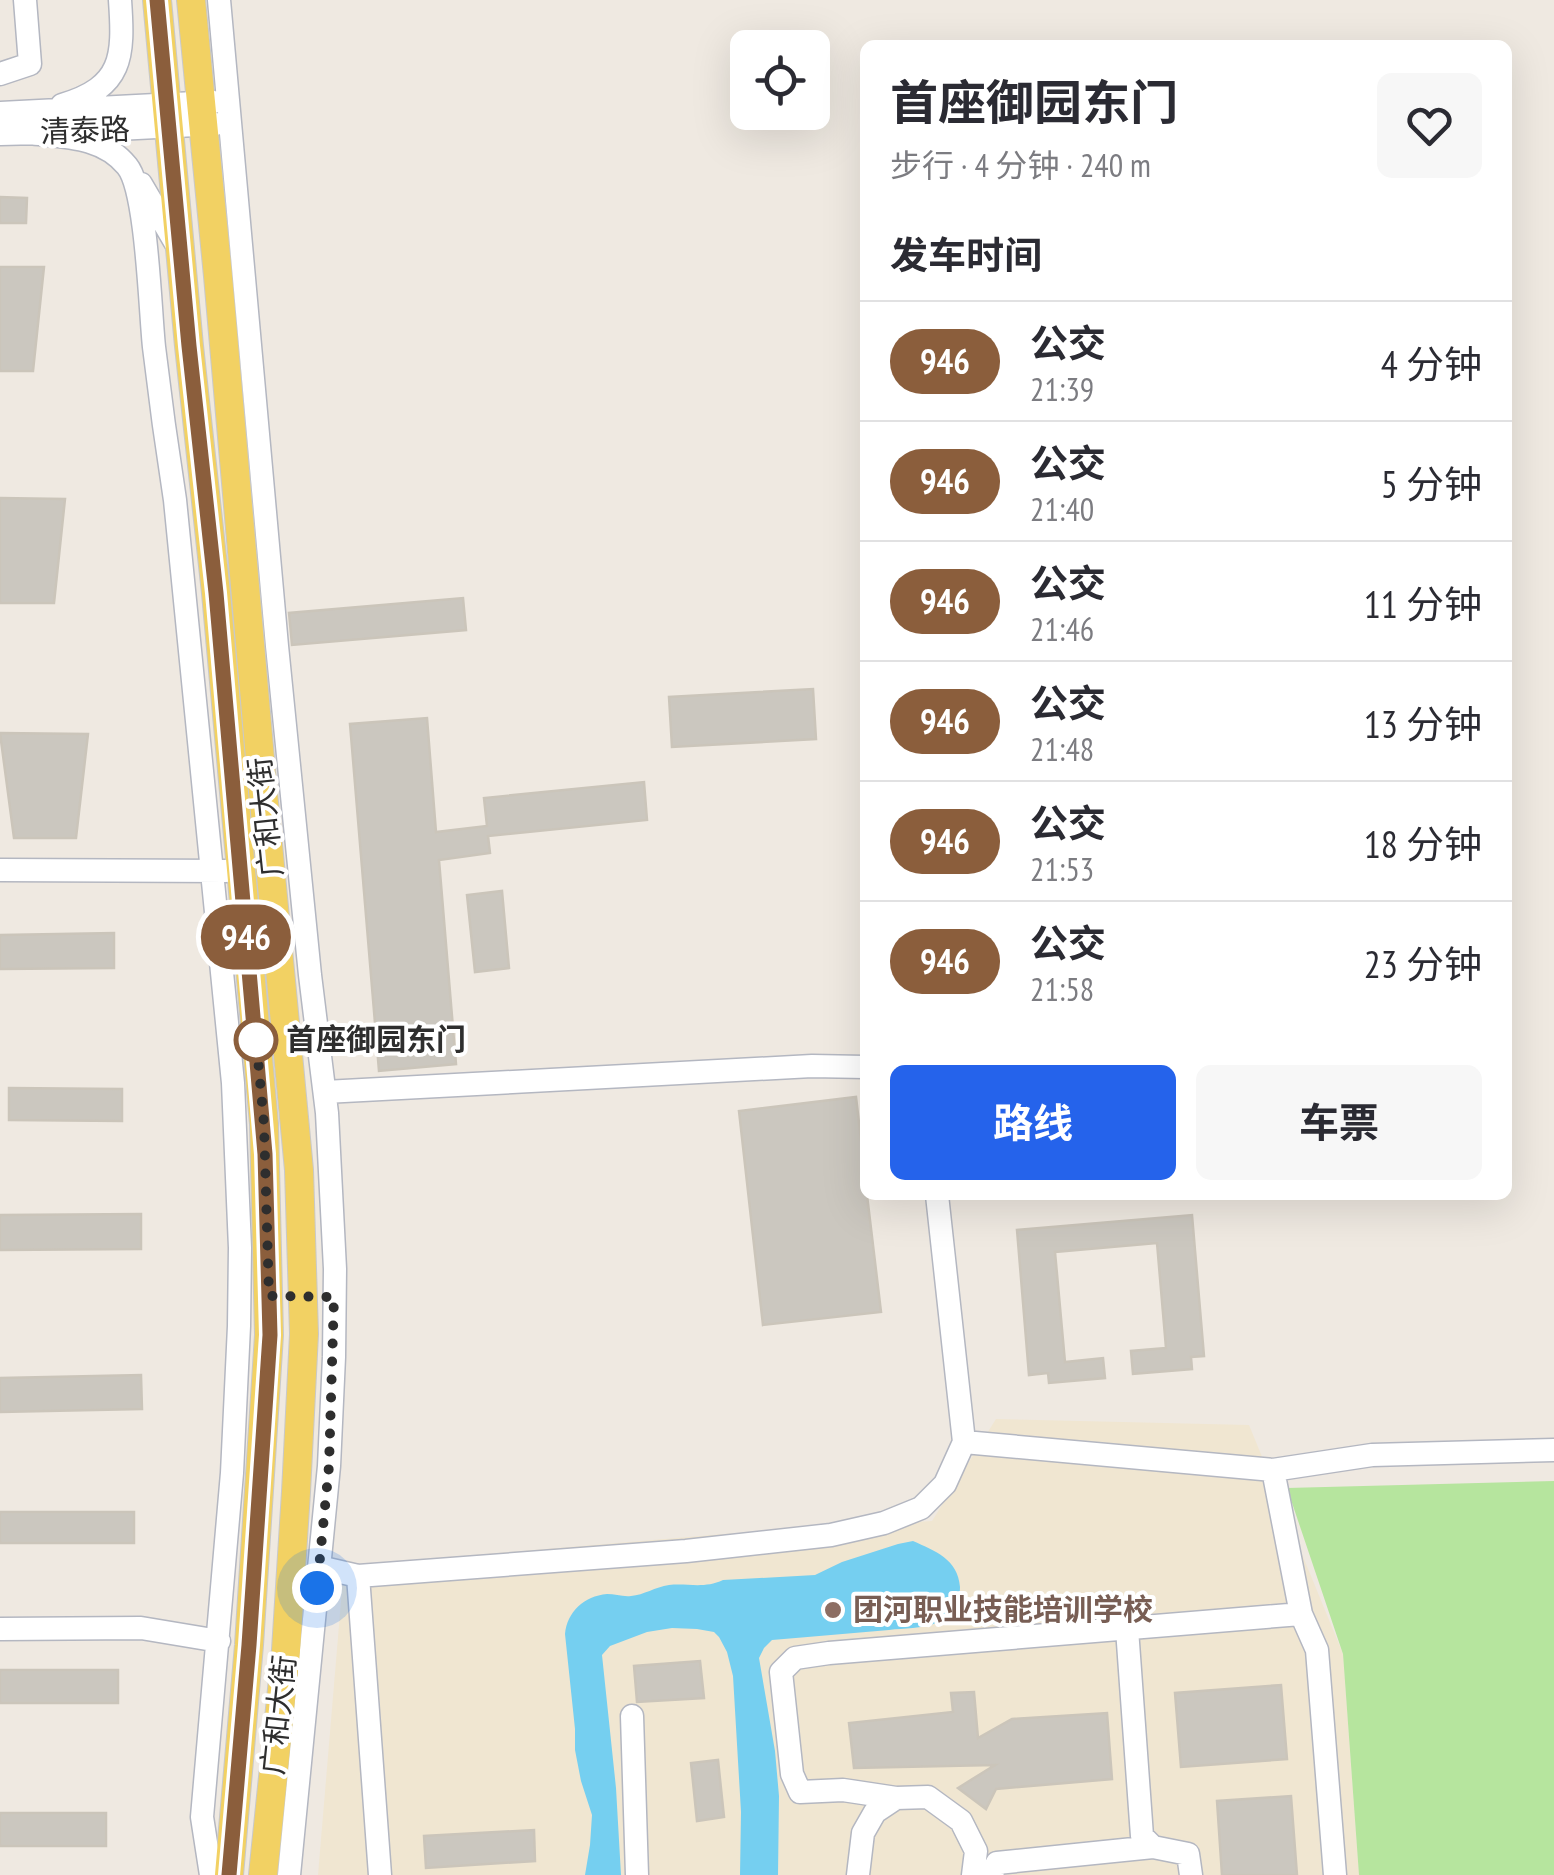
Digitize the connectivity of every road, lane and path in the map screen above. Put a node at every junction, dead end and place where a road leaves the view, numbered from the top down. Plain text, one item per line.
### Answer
1 (25, 0) edge
2 (120, 0) edge
3 (157, 0) edge
4 (191, 0) edge
5 (218, 0) edge
6 (0, 74) edge
7 (0, 113) edge
8 (215, 113) junction
9 (168, 117) junction
10 (34, 122) junction
11 (0, 134) edge
12 (130, 169) junction
13 (181, 251) junction
14 (268, 839) junction
15 (0, 870) edge
16 (226, 871) junction
17 (302, 894) junction
18 (860, 1068) edge
19 (325, 1092) junction
20 (939, 1200) edge
21 (240, 1296) junction
22 (269, 1296) junction
23 (303, 1296) junction
24 (334, 1297) junction
25 (964, 1442) junction
26 (1554, 1450) edge
27 (263, 1455) junction
28 (1273, 1470) junction
29 (229, 1515) junction
30 (319, 1567) junction
31 (358, 1576) junction
32 (1301, 1614) junction
33 (0, 1629) edge
34 (1127, 1629) junction
35 (219, 1641) junction
36 (632, 1716) dead end
37 (896, 1798) junction
38 (266, 1846) junction
39 (1153, 1848) junction
40 (211, 1875) edge
41 (229, 1875) edge
42 (264, 1875) edge
43 (272, 1875) edge
44 (289, 1875) edge
45 (380, 1875) edge
46 (637, 1875) edge
47 (858, 1875) edge
48 (973, 1875) edge
49 (991, 1875) edge
50 (1192, 1875) edge
51 (1335, 1875) edge

1 - 6 street
2 - 10 street
3 - 9 main road, 广和大街
4 - 8 main road, 广和大街
5 - 8 street
7 - 10 street, 清泰路
8 - 9 street, 清泰路
8 - 14 main road, 广和大街
8 - 17 street
9 - 10 street, 清泰路
9 - 13 main road, 广和大街
10 - 11 street, 清泰路
10 - 12 street
12 - 13 street
12 - 16 street
13 - 16 main road, 广和大街
14 - 17 street
14 - 23 main road, 广和大街
15 - 16 street
16 - 21 street
16 - 22 main road, 广和大街
17 - 19 street
18 - 19 street
19 - 24 street
20 - 25 street
21 - 22 street
21 - 29 street
22 - 23 street
22 - 27 main road, 广和大街
23 - 24 street
23 - 38 main road, 广和大街
24 - 30 street
25 - 28 street
25 - 31 street
26 - 28 street
27 - 29 street
27 - 41 main road, 广和大街
28 - 32 street
29 - 35 street
30 - 31 street
30 - 44 street
31 - 45 street
32 - 34 street
32 - 51 street
33 - 35 street
34 - 37 street
34 - 39 street
35 - 40 street
36 - 46 street
37 - 47 street
37 - 48 street
38 - 42 main road, 广和大街
38 - 43 street
39 - 49 street
39 - 50 street

